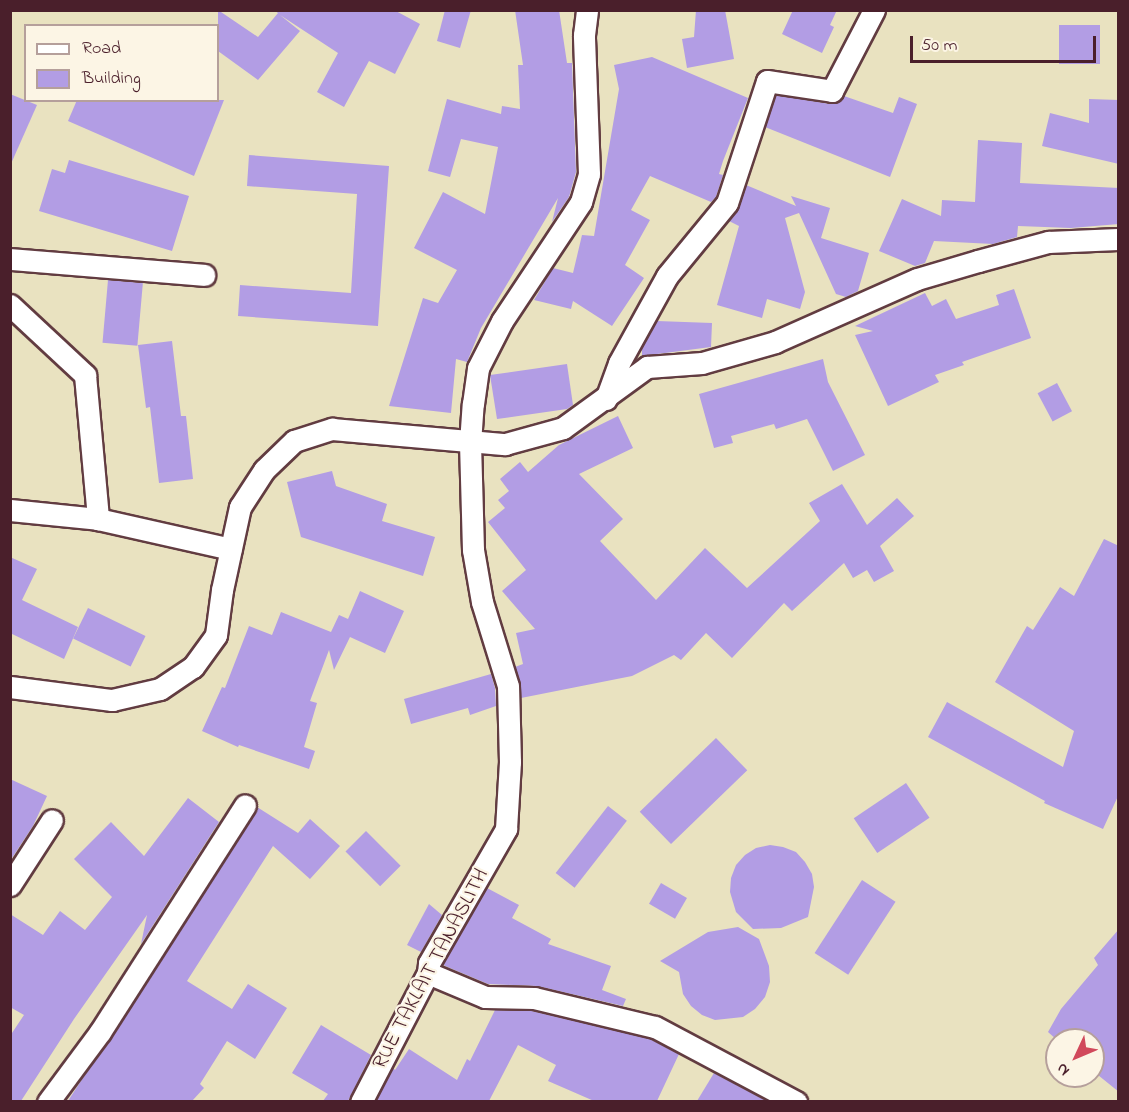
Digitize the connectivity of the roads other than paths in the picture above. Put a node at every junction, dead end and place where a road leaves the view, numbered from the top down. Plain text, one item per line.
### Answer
1 (587, 10) edge
2 (874, 10) edge
3 (1119, 239) edge
4 (10, 259) edge
5 (204, 275) dead end
6 (10, 305) edge
7 (606, 399) junction
8 (470, 443) junction
9 (10, 510) edge
10 (98, 519) junction
11 (231, 549) junction
12 (10, 687) edge
13 (245, 805) dead end
14 (52, 820) dead end
15 (10, 885) edge
16 (428, 973) junction
17 (48, 1101) edge
18 (361, 1101) edge
19 (795, 1101) edge

1 - 8 street, RUE TAKLAIT TANASLITH
2 - 7 street
3 - 7 street
4 - 5 street
6 - 10 street
7 - 8 street
8 - 11 street
8 - 16 street, RUE TAKLAIT TANASLITH
9 - 10 street
10 - 11 street
11 - 12 street
13 - 17 street
14 - 15 street
16 - 18 street, RUE TAKLAIT TANASLITH
16 - 19 street

